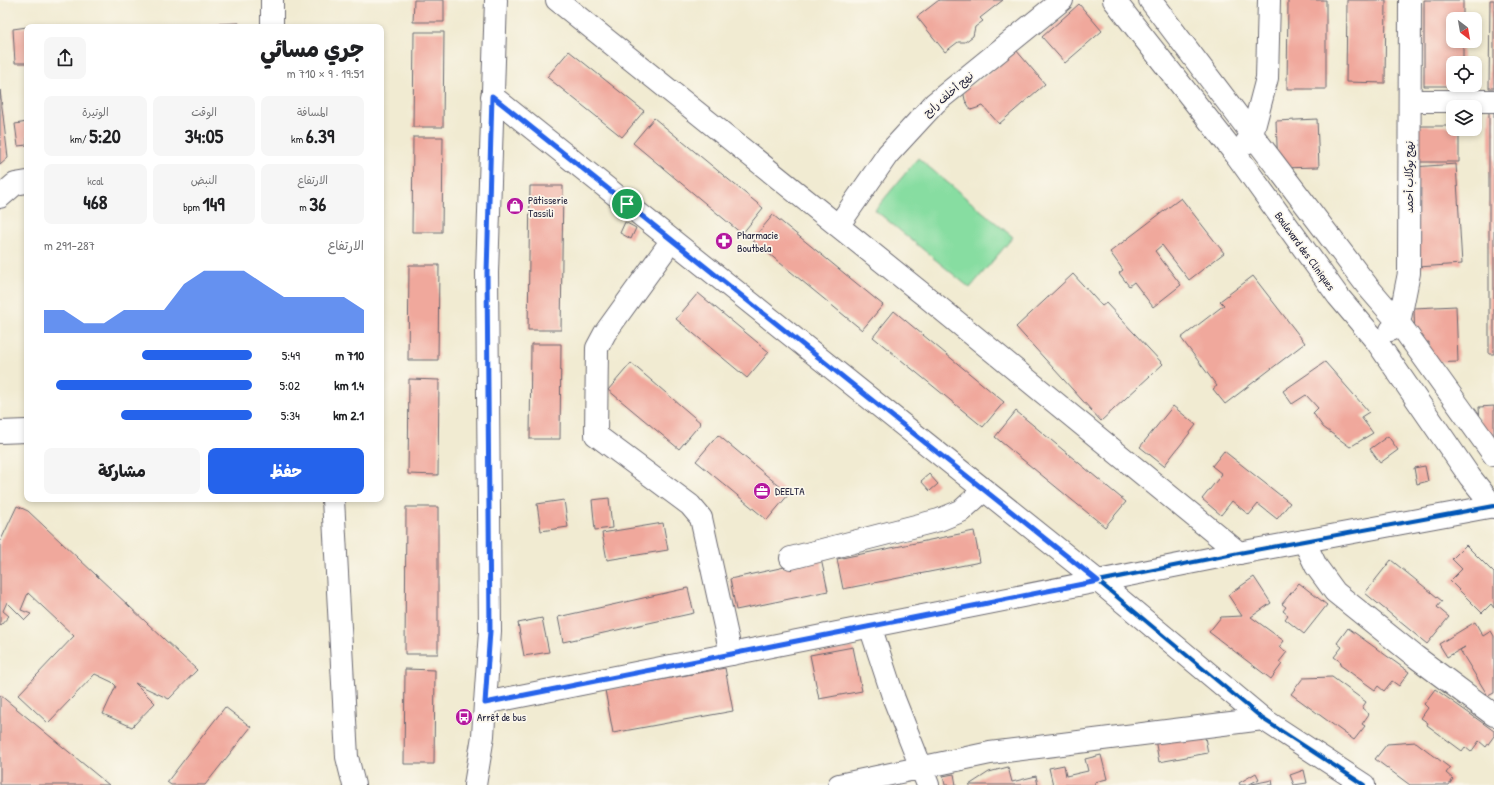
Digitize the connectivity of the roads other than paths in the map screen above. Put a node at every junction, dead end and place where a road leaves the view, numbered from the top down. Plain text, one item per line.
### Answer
1 (272, 0) edge
2 (496, 0) edge
3 (557, 0) edge
4 (1062, 0) edge
5 (1114, 0) edge
6 (1150, 0) edge
7 (1269, 0) edge
8 (1410, 0) edge
9 (272, 24) edge
10 (492, 96) junction
11 (1410, 100) junction
12 (1494, 101) edge
13 (1252, 135) junction
14 (1237, 156) junction
15 (24, 182) edge
16 (0, 197) edge
17 (838, 226) junction
18 (672, 240) junction
19 (1399, 323) junction
20 (1377, 342) junction
21 (24, 431) edge
22 (0, 432) edge
23 (1494, 455) edge
24 (984, 490) junction
25 (333, 502) edge
26 (1493, 506) edge
27 (1304, 541) junction
28 (1240, 553) junction
29 (791, 558) dead end
30 (1098, 581) junction
31 (870, 626) junction
32 (731, 654) junction
33 (485, 703) junction
34 (1494, 715) edge
35 (1263, 719) junction
36 (924, 776) edge
37 (354, 785) edge
38 (474, 785) edge
39 (839, 785) edge
40 (1364, 785) edge

1 - 9 street
2 - 10 street
3 - 17 street
4 - 17 street, نهج أخلف رابح
5 - 14 street, Boulevard des Cliniques
6 - 13 street
7 - 13 street
8 - 11 street, نهج بوكلاب أحمد
10 - 18 street
10 - 33 street
11 - 12 street
11 - 19 street, نهج بوكلاب أحمد
13 - 14 street
13 - 19 street
14 - 20 street, Boulevard des Cliniques
15 - 16 street
17 - 28 street
18 - 24 street
18 - 32 street
19 - 20 street
19 - 23 street
20 - 26 street, Boulevard des Cliniques
21 - 22 street
24 - 29 street
24 - 30 street
25 - 37 street
26 - 27 street
27 - 28 street
27 - 34 street
28 - 30 street
30 - 31 street
30 - 35 street
31 - 32 street
31 - 36 street
32 - 33 street
33 - 38 street
35 - 36 street
35 - 40 street
36 - 39 street

